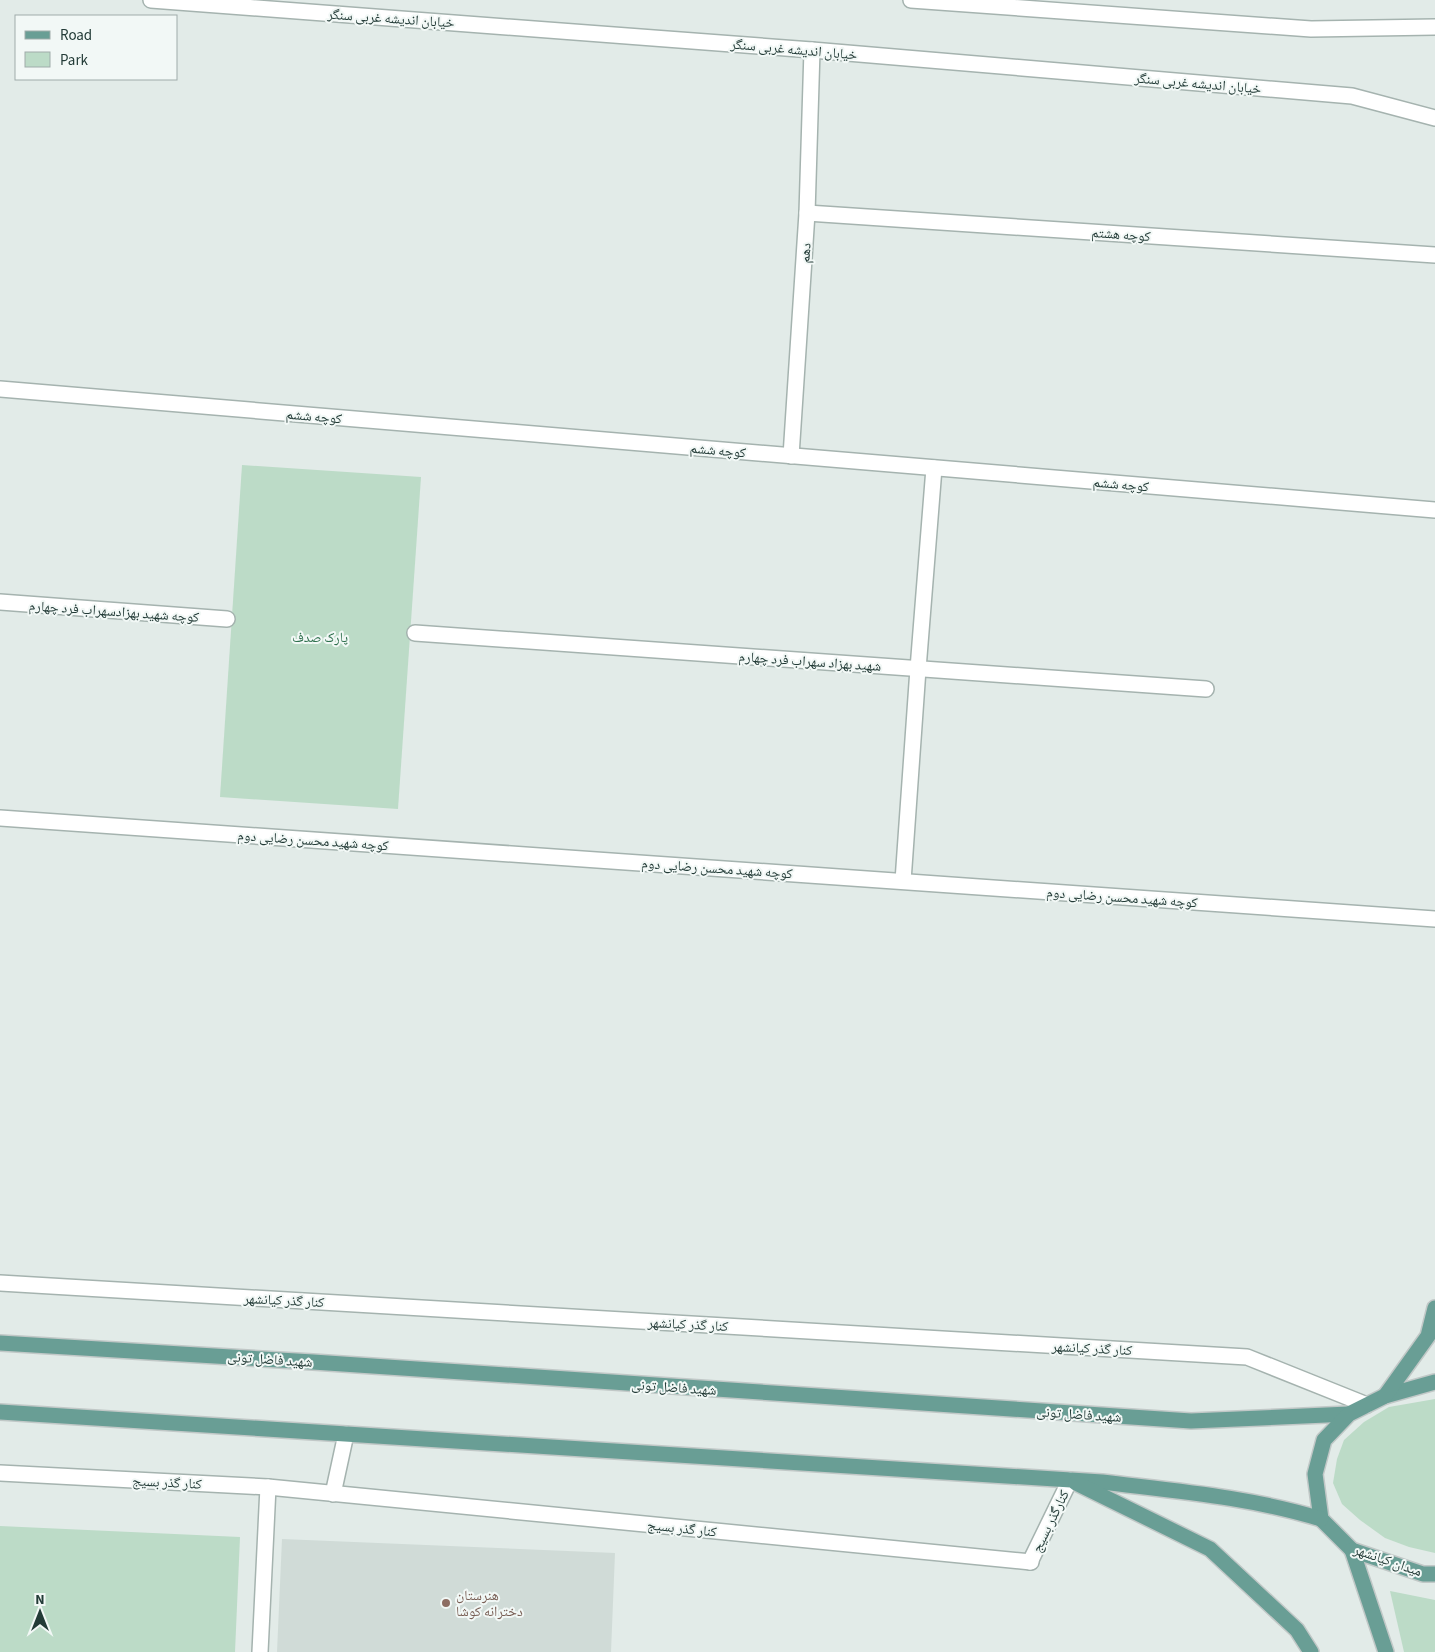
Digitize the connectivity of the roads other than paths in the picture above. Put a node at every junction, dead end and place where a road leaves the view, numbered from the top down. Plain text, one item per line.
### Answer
1 (151, 0) edge
2 (911, 0) edge
3 (1054, 5) edge
4 (1435, 27) edge
5 (812, 50) junction
6 (1435, 118) edge
7 (807, 213) junction
8 (1435, 254) edge
9 (0, 389) edge
10 (791, 456) junction
11 (934, 468) junction
12 (1435, 510) edge
13 (0, 602) edge
14 (227, 619) dead end
15 (415, 633) dead end
16 (918, 669) junction
17 (1206, 689) dead end
18 (0, 818) edge
19 (903, 881) junction
20 (1435, 918) edge
21 (0, 1283) edge
22 (1435, 1308) edge
23 (0, 1343) edge
24 (1435, 1382) edge
25 (1386, 1396) junction
26 (1367, 1406) junction
27 (0, 1412) edge
28 (1349, 1414) junction
29 (346, 1434) junction
30 (0, 1473) edge
31 (1070, 1480) junction
32 (268, 1488) junction
33 (333, 1494) junction
34 (1321, 1519) junction
35 (1352, 1550) junction
36 (1031, 1562) joint
37 (1435, 1574) edge
38 (260, 1652) edge
39 (1311, 1652) edge
40 (1386, 1652) edge

1 - 5 street, خیابان اندیشه غربی سنگر
2 - 3 street
3 - 4 street
5 - 6 street, خیابان اندیشه غربی سنگر
5 - 7 street, دهم
7 - 8 street, کوچه هشتم
7 - 10 street, دهم
9 - 10 street, کوچه ششم
10 - 11 street, کوچه ششم
11 - 12 street, کوچه ششم
11 - 16 street
13 - 14 street, کوچه شهید بهزادسهراب فرد چهارم
15 - 16 street, شهید بهزاد سهراب فرد چهارم
16 - 17 street, شهید بهزاد سهراب فرد چهارم
16 - 19 street
18 - 19 street, کوچه شهید محسن رضایی دوم
19 - 20 street, کوچه شهید محسن رضایی دوم
21 - 26 street, کنار گذر کیانشهر
22 - 25 main road
23 - 28 main road, شهید فاضل تونی
24 - 25 main road
25 - 26 main road
26 - 28 main road
27 - 29 main road
28 - 34 main road
29 - 31 main road
29 - 33 street
30 - 32 street, کنار گذر بسیج
31 - 34 main road
31 - 36 street, کنارگذر بسیج
31 - 39 main road
32 - 33 street, کنار گذر بسیج
32 - 38 street
33 - 36 street, کنار گذر بسیج
34 - 35 main road, میدان کیانشهر
35 - 37 main road, میدان کیانشهر
35 - 40 main road

